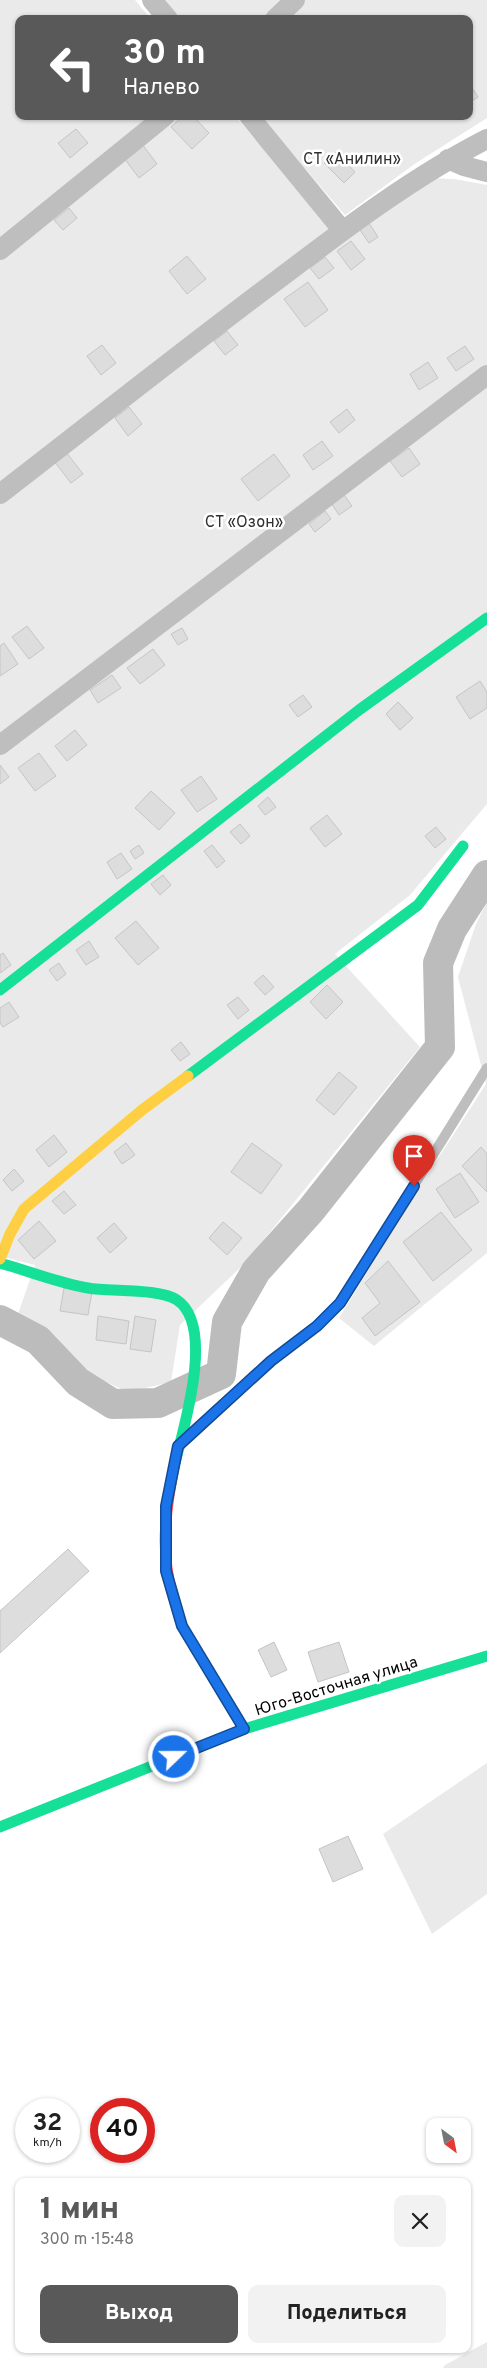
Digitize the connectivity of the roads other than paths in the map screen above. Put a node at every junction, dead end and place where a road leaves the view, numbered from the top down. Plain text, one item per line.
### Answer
1 (152, 0) edge
2 (295, 0) edge
3 (165, 15) edge
4 (279, 15) edge
5 (160, 120) edge
6 (252, 120) edge
7 (487, 139) edge
8 (448, 159) junction
9 (487, 172) edge
10 (343, 231) junction
11 (0, 250) edge
12 (487, 375) edge
13 (0, 494) edge
14 (487, 618) edge
15 (0, 746) edge
16 (463, 846) dead end
17 (0, 990) edge
18 (487, 1068) edge
19 (0, 1259) edge
20 (0, 1263) edge
21 (178, 1446) junction
22 (487, 1656) edge
23 (244, 1729) junction
24 (0, 1826) edge

1 - 3 street
2 - 4 street
5 - 11 street
6 - 10 street
7 - 8 street
8 - 9 street
8 - 10 street
10 - 13 street
12 - 15 street
14 - 17 street
16 - 19 street
18 - 21 lane
20 - 21 street
21 - 23 street
22 - 23 street, Юго-Восточная улица
23 - 24 street, Юго-Восточная улица

